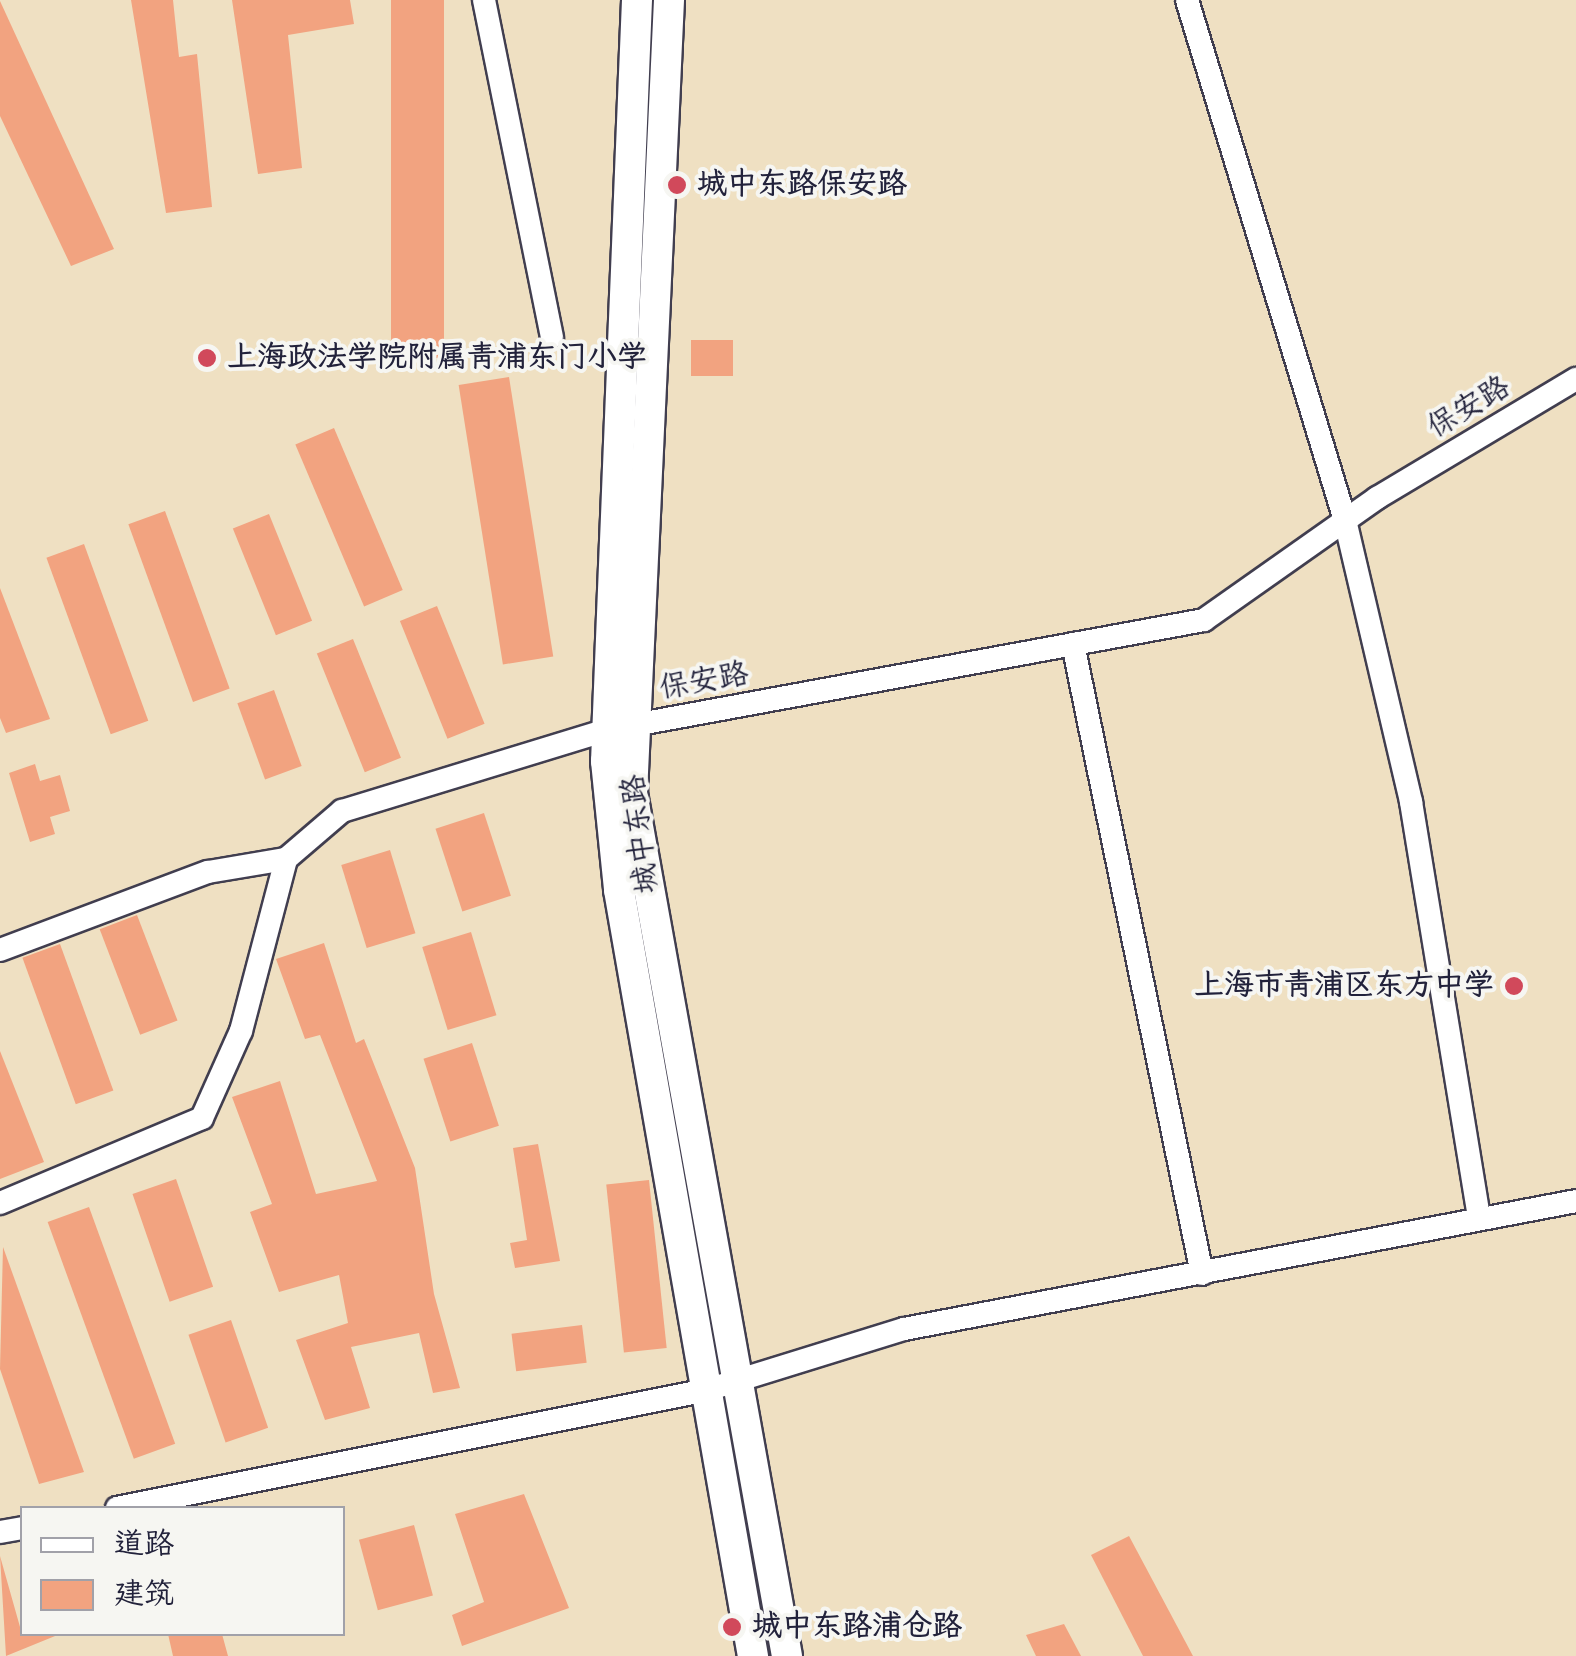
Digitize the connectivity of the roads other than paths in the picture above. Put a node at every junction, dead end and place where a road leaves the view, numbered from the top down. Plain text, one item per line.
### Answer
1 (484, 0) edge
2 (637, 0) edge
3 (670, 0) edge
4 (1187, 0) edge
5 (552, 337) dead end
6 (1576, 379) edge
7 (1345, 520) junction
8 (1073, 644) junction
9 (619, 728) junction
10 (286, 859) junction
11 (0, 950) edge
12 (1576, 1201) edge
13 (0, 1203) edge
14 (1479, 1216) junction
15 (1202, 1274) junction
16 (739, 1380) junction
17 (707, 1390) junction
18 (127, 1506) edge
19 (753, 1656) edge
20 (786, 1656) edge

1 - 5 street
2 - 9 main road, 城中东路
3 - 9 main road, 城中东路
4 - 7 street
6 - 7 street, 保安路
7 - 8 street, 保安路
7 - 14 street
8 - 9 street, 保安路
8 - 15 street
9 - 10 street, 保安路
9 - 16 main road, 城中东路
9 - 17 main road, 城中东路
10 - 11 street
10 - 13 street
12 - 14 street
14 - 15 street
15 - 16 street
16 - 17 street
16 - 20 main road, 城中东路
17 - 18 street
17 - 19 main road, 城中东路

